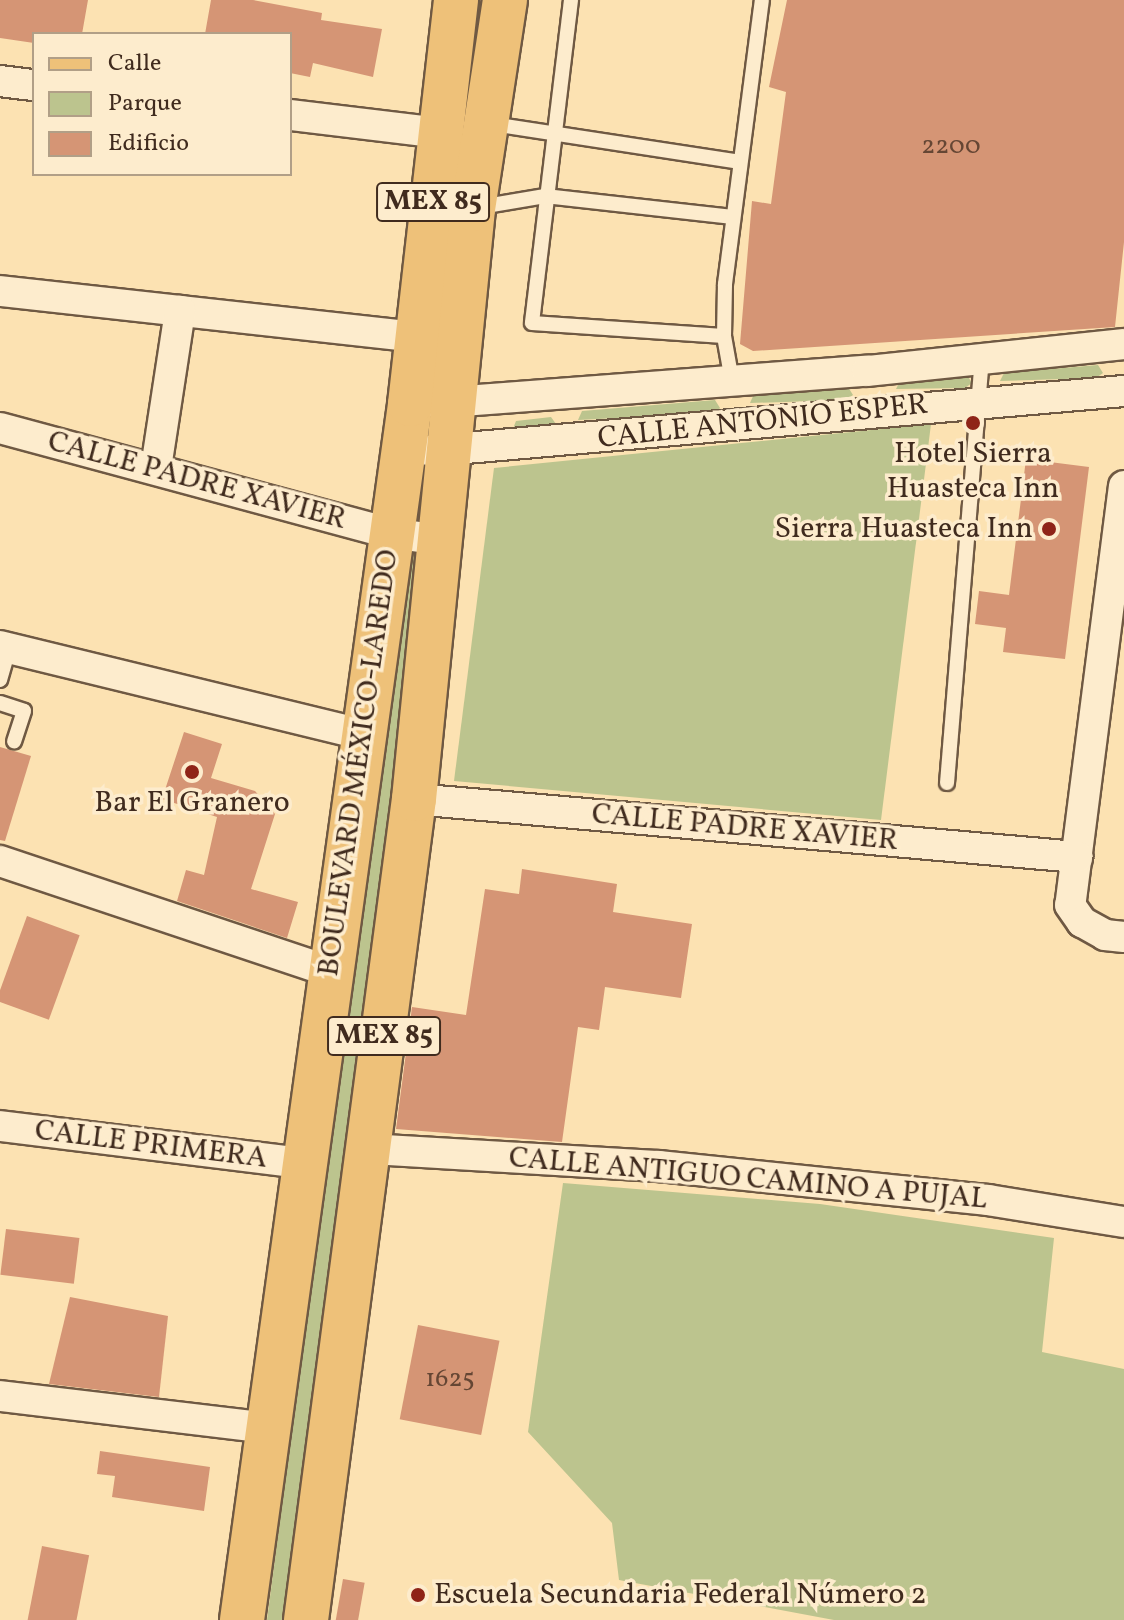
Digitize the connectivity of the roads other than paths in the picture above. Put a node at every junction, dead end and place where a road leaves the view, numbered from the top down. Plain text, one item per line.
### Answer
1 (456, 0) edge
2 (505, 0) edge
3 (571, 0) edge
4 (762, 0) edge
5 (0, 81) edge
6 (32, 85) edge
7 (292, 115) edge
8 (484, 122) junction
9 (441, 133) junction
10 (553, 137) junction
11 (740, 162) junction
12 (545, 196) junction
13 (473, 209) junction
14 (733, 217) junction
15 (0, 291) edge
16 (180, 311) junction
17 (724, 336) junction
18 (416, 337) junction
19 (1124, 344) edge
20 (982, 360) junction
21 (867, 371) junction
22 (732, 381) junction
23 (1124, 391) edge
24 (980, 400) junction
25 (454, 402) junction
26 (410, 404) junction
27 (870, 411) junction
28 (740, 426) junction
29 (0, 428) edge
30 (449, 450) junction
31 (401, 452) junction
32 (156, 468) junction
33 (1124, 486) edge
34 (389, 533) junction
35 (442, 540) junction
36 (5, 647) edge
37 (0, 680) edge
38 (0, 703) edge
39 (361, 734) junction
40 (14, 741) dead end
41 (947, 783) dead end
42 (414, 799) junction
43 (1077, 857) junction
44 (0, 861) edge
45 (1124, 937) edge
46 (331, 972) junction
47 (0, 1126) edge
48 (370, 1149) junction
49 (301, 1163) junction
50 (1124, 1222) edge
51 (0, 1396) edge
52 (268, 1428) junction
53 (242, 1620) edge
54 (306, 1620) edge

1 - 9 main road, BOULEVARD MÉXICO-LAREDO / MEX 85
2 - 8 main road, BOULEVARD MÉXICO-LAREDO / MEX 85
3 - 10 lane
4 - 11 lane
5 - 6 street
7 - 9 street
8 - 10 lane
8 - 13 main road, BOULEVARD MÉXICO-LAREDO / MEX 85
9 - 18 main road, BOULEVARD MÉXICO-LAREDO / MEX 85
10 - 11 lane
10 - 12 lane
11 - 14 lane
12 - 13 lane
12 - 14 lane
12 - 17 lane
13 - 25 main road, BOULEVARD MÉXICO-LAREDO / MEX 85
14 - 17 lane
15 - 16 street
16 - 18 street
16 - 32 street
17 - 22 lane
18 - 26 main road, BOULEVARD MÉXICO-LAREDO / MEX 85
19 - 20 street, CALLE ANTONIO ESPER
20 - 21 street, CALLE ANTONIO ESPER
20 - 24 lane
21 - 22 street, CALLE ANTONIO ESPER
21 - 27 street
22 - 25 street, CALLE ANTONIO ESPER
22 - 28 street
23 - 24 street, CALLE ANTONIO ESPER
24 - 27 street, CALLE ANTONIO ESPER
24 - 41 lane
25 - 26 street, CALLE ANTONIO ESPER
25 - 30 main road, BOULEVARD MÉXICO-LAREDO / MEX 85
26 - 31 main road, BOULEVARD MÉXICO-LAREDO / MEX 85
27 - 28 street, CALLE ANTONIO ESPER
28 - 30 street, CALLE ANTONIO ESPER
29 - 32 street, CALLE PADRE XAVIER
30 - 31 street, CALLE ANTONIO ESPER
30 - 35 main road, BOULEVARD MÉXICO-LAREDO / MEX 85
31 - 34 main road, BOULEVARD MÉXICO-LAREDO / MEX 85
32 - 34 street, CALLE PADRE XAVIER
33 - 43 street
34 - 35 street, CALLE PADRE XAVIER
34 - 39 main road, BOULEVARD MÉXICO-LAREDO / MEX 85
35 - 42 main road, BOULEVARD MÉXICO-LAREDO / MEX 85
36 - 37 lane
36 - 39 street
38 - 40 lane
39 - 46 main road, BOULEVARD MÉXICO-LAREDO / MEX 85
42 - 43 street, CALLE PADRE XAVIER
42 - 48 main road, BOULEVARD MÉXICO-LAREDO / MEX 85
43 - 45 street
44 - 46 street
46 - 49 main road, BOULEVARD MÉXICO-LAREDO / MEX 85
47 - 49 street, CALLE PRIMERA
48 - 50 street, CALLE ANTIGUO CAMINO A PUJAL
48 - 54 main road, BOULEVARD MÉXICO-LAREDO / MEX 85
49 - 52 main road, BOULEVARD MÉXICO-LAREDO / MEX 85
51 - 52 street
52 - 53 main road, BOULEVARD MÉXICO-LAREDO / MEX 85

